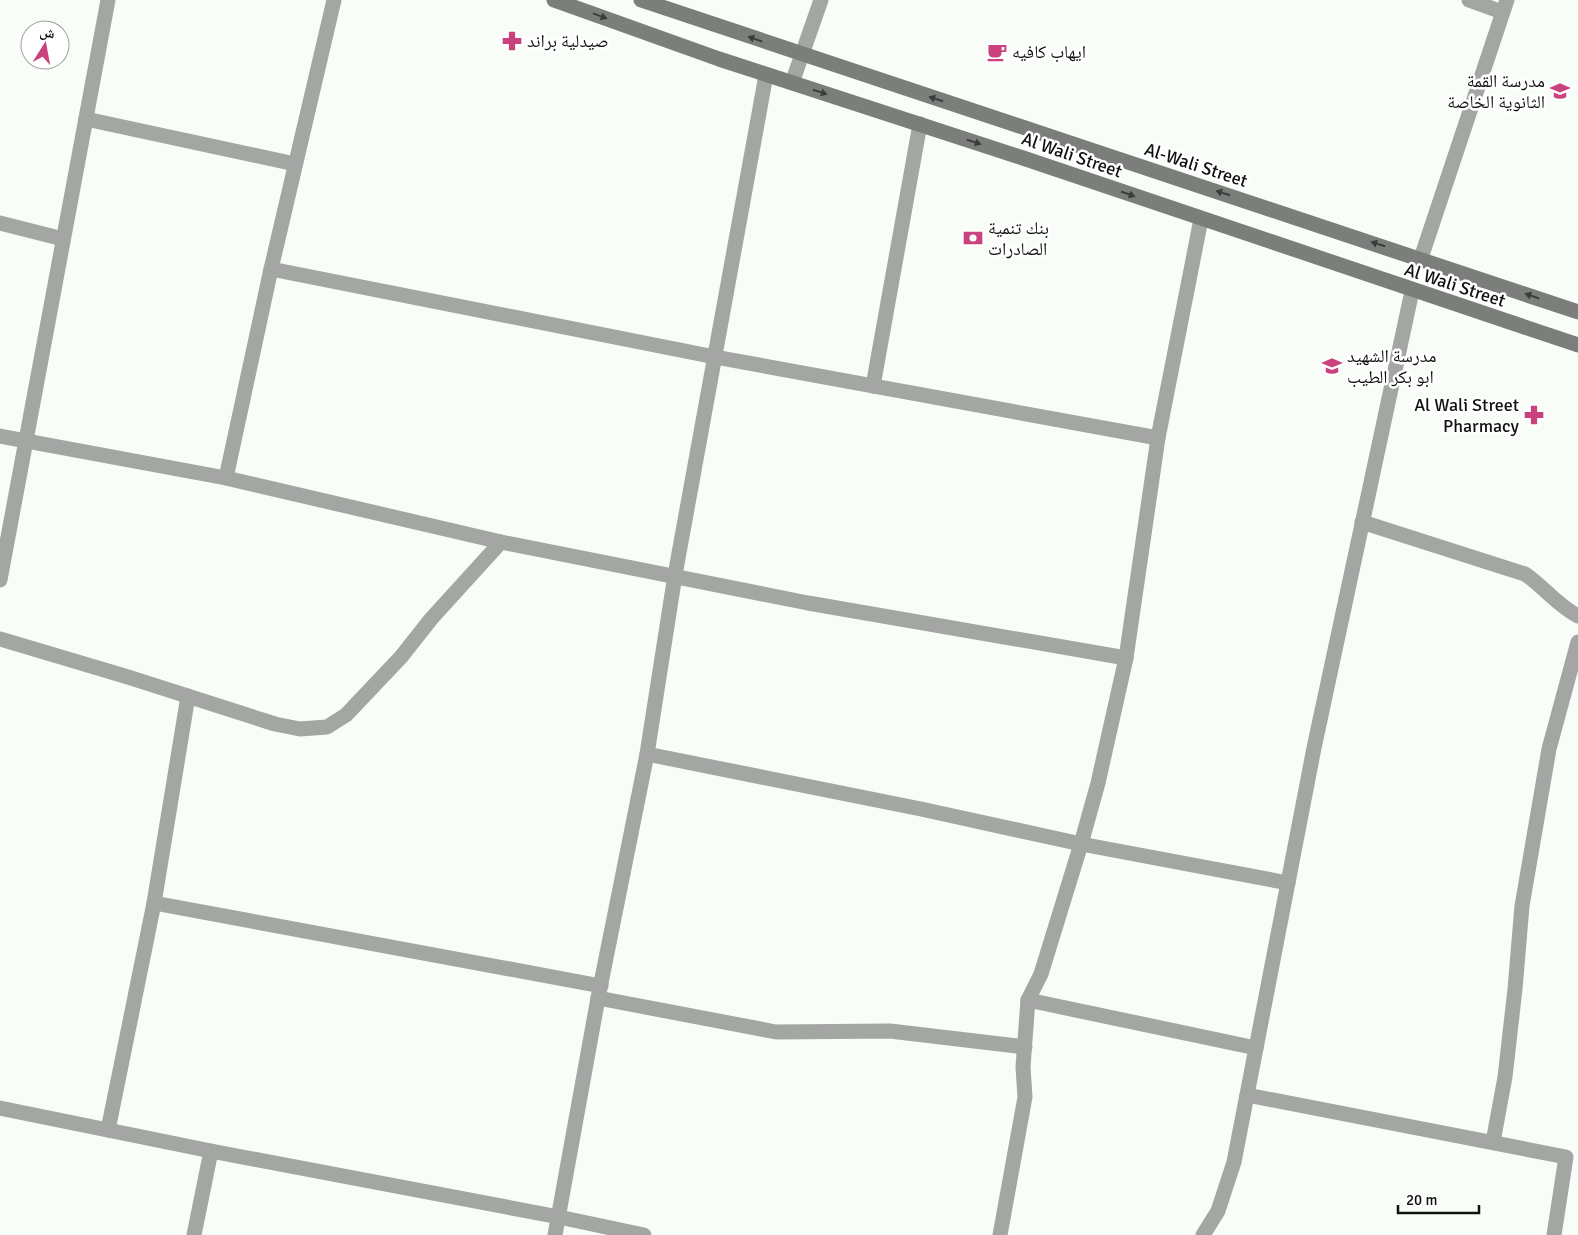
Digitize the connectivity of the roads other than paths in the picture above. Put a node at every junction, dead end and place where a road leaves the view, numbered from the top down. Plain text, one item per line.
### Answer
1 (108, 0) edge
2 (334, 0) edge
3 (554, 0) edge
4 (641, 0) edge
5 (821, 0) edge
6 (1469, 0) edge
7 (1504, 6) edge
8 (802, 55) junction
9 (766, 75) junction
10 (792, 83) junction
11 (86, 119) junction
12 (920, 124) junction
13 (295, 164) junction
14 (1201, 219) junction
15 (0, 223) edge
16 (63, 239) junction
17 (1420, 258) junction
18 (271, 269) junction
19 (1412, 290) junction
20 (1578, 312) edge
21 (1578, 345) edge
22 (715, 357) junction
23 (873, 386) junction
24 (0, 436) edge
25 (1158, 438) junction
26 (26, 441) junction
27 (226, 478) junction
28 (1362, 522) junction
29 (501, 542) junction
30 (675, 575) junction
31 (0, 580) edge
32 (1578, 616) edge
33 (0, 639) edge
34 (1578, 642) edge
35 (1126, 658) junction
36 (188, 696) junction
37 (647, 754) junction
38 (1081, 844) junction
39 (1288, 883) junction
40 (154, 903) junction
41 (600, 992) junction
42 (1028, 1000) junction
43 (1025, 1047) junction
44 (1256, 1048) junction
45 (1247, 1095) junction
46 (0, 1108) edge
47 (108, 1130) junction
48 (1494, 1142) junction
49 (211, 1151) junction
50 (559, 1217) junction
51 (194, 1235) edge
52 (555, 1235) edge
53 (644, 1235) edge
54 (1000, 1235) edge
55 (1203, 1235) edge
56 (1554, 1235) edge

1 - 11 street
2 - 13 street
3 -> 9 street, Al Wali Street
8 -> 4 street
5 - 8 street
6 - 7 street
7 - 17 street
8 - 10 street
17 -> 8 street, Al-Wali Street
9 - 10 street, Al Wali Street
9 - 22 street
10 -> 12 street, Al Wali Street
11 - 13 street
11 - 16 street
12 -> 14 street, Al Wali Street
12 - 23 street
13 - 18 street
14 - 19 street, Al Wali Street
14 - 25 street
15 - 16 street
16 - 26 street
20 -> 17 street, Al-Wali Street
18 - 22 street
18 - 27 street
19 - 21 street, Al Wali Street
19 - 28 street
22 - 23 street
22 - 30 street
23 - 25 street
24 - 26 street
25 - 35 street
26 - 27 street
26 - 31 street
27 - 29 street
28 - 32 street
28 - 39 street
29 - 30 street
29 - 36 street
30 - 35 street
30 - 37 street
33 - 36 street
34 - 48 street
35 - 38 street
36 - 40 street
37 - 38 street
37 - 41 street
38 - 39 street
38 - 42 street
39 - 44 street
40 - 41 street
40 - 47 street
41 - 43 street
41 - 50 street
42 - 43 street
42 - 44 street
43 - 54 street
44 - 45 street
45 - 48 street
45 - 55 street
46 - 47 street
47 - 49 street
48 - 56 street
49 - 50 street
49 - 51 street
50 - 52 street
50 - 53 street

